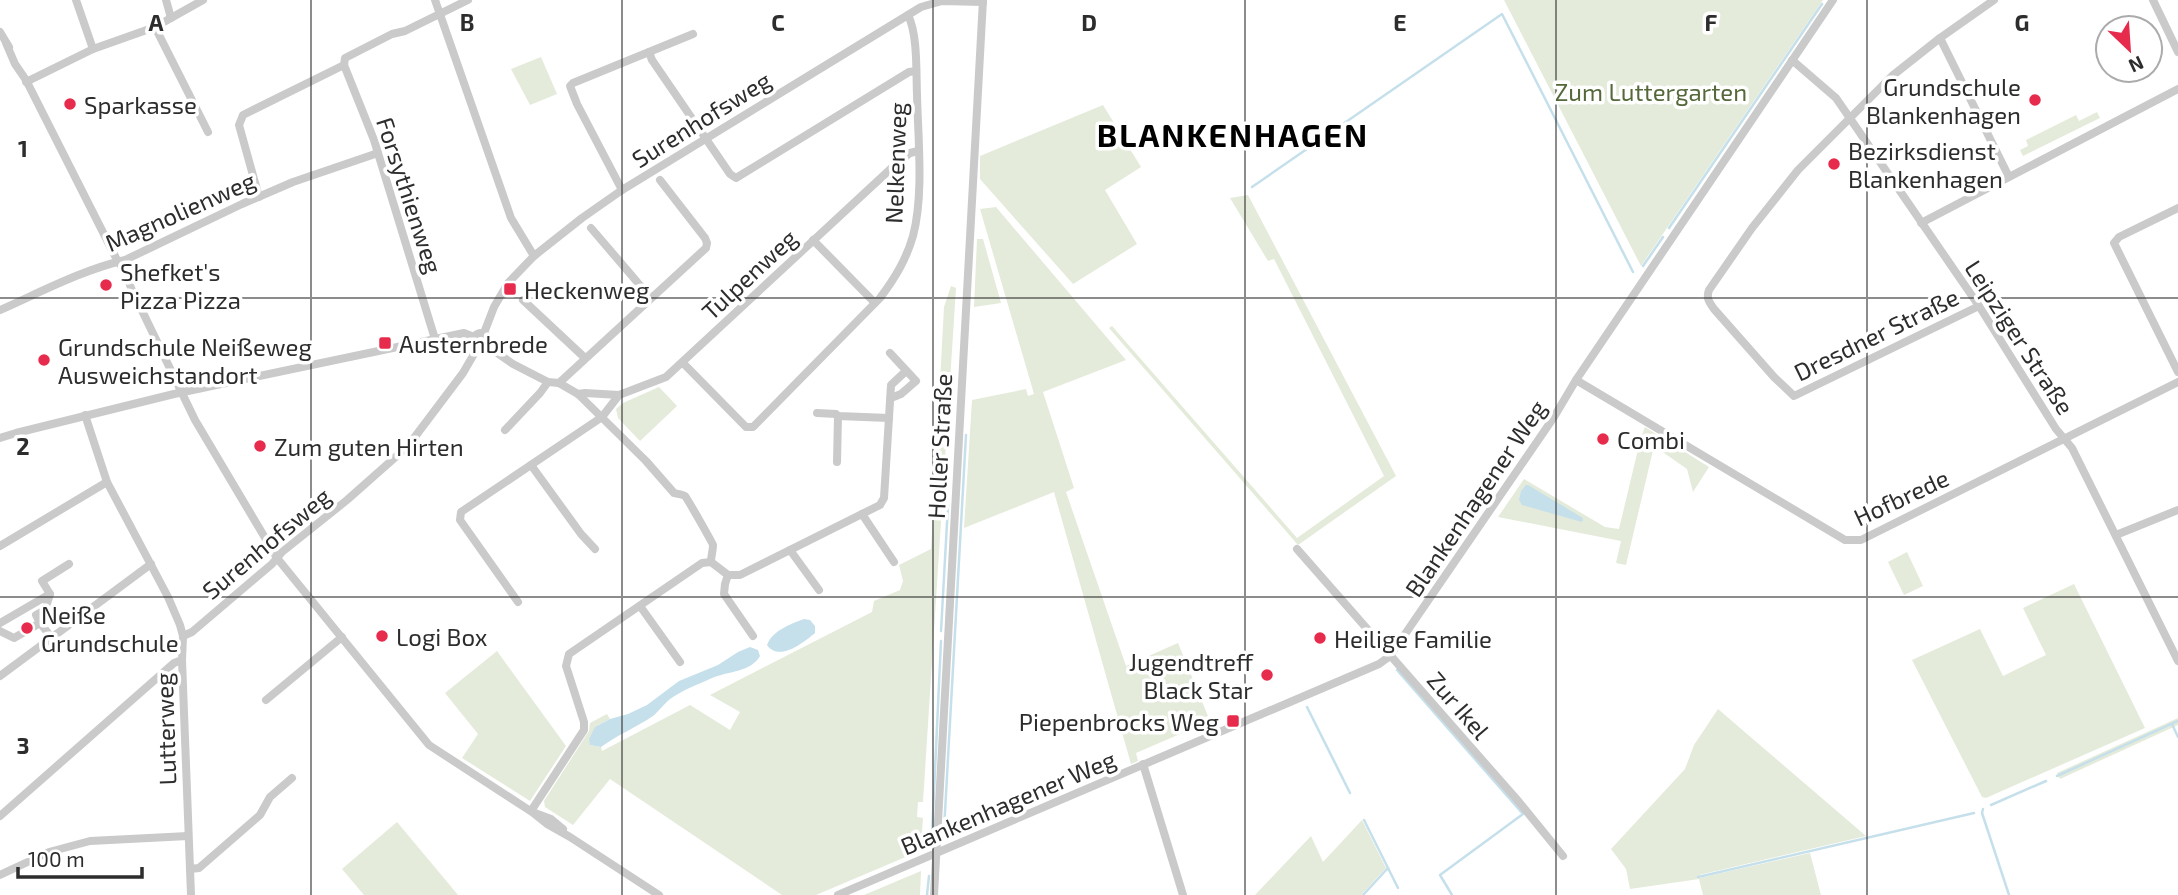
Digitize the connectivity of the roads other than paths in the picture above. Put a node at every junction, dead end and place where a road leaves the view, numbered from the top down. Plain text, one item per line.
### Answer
1 (76, 0) edge
2 (166, 0) edge
3 (203, 0) edge
4 (435, 0) edge
5 (468, 0) edge
6 (1833, 0) edge
7 (1994, 0) edge
8 (2153, 0) edge
9 (983, 1) edge
10 (439, 13) junction
11 (908, 15) junction
12 (171, 18) junction
13 (155, 27) junction
14 (0, 32) edge
15 (693, 34) dead end
16 (1940, 38) junction
17 (93, 49) junction
18 (649, 52) junction
19 (2178, 52) edge
20 (1793, 60) junction
21 (344, 65) junction
22 (916, 71) junction
23 (26, 81) junction
24 (2178, 89) edge
25 (1849, 118) junction
26 (208, 132) dead end
27 (706, 138) junction
28 (918, 151) junction
29 (378, 153) junction
30 (2009, 177) junction
31 (660, 180) dead end
32 (622, 190) junction
33 (259, 197) junction
34 (2178, 208) edge
35 (1921, 223) junction
36 (591, 228) dead end
37 (813, 240) junction
38 (534, 256) junction
39 (118, 262) junction
40 (650, 297) junction
41 (523, 300) dead end
42 (875, 303) junction
43 (1979, 306) junction
44 (0, 310) edge
45 (484, 333) junction
46 (474, 337) junction
47 (435, 339) junction
48 (482, 347) junction
49 (890, 353) dead end
50 (585, 358) junction
51 (683, 363) junction
52 (906, 371) junction
53 (2178, 372) edge
54 (1576, 380) junction
55 (548, 382) junction
56 (2178, 382) edge
57 (559, 383) junction
58 (181, 393) junction
59 (578, 394) junction
60 (619, 395) junction
61 (891, 398) junction
62 (817, 413) dead end
63 (85, 415) junction
64 (838, 416) junction
65 (602, 417) junction
66 (889, 418) junction
67 (505, 430) dead end
68 (0, 438) edge
69 (2064, 440) junction
70 (837, 462) dead end
71 (531, 465) junction
72 (107, 482) junction
73 (2178, 510) edge
74 (862, 514) junction
75 (2116, 535) junction
76 (0, 545) edge
77 (595, 549) dead end
78 (1297, 549) dead end
79 (790, 550) junction
80 (277, 558) junction
81 (711, 562) junction
82 (894, 562) dead end
83 (69, 564) dead end
84 (151, 564) junction
85 (728, 575) junction
86 (819, 590) dead end
87 (50, 594) junction
88 (518, 602) dead end
89 (640, 606) junction
90 (0, 623) edge
91 (40, 623) junction
92 (0, 631) edge
93 (183, 636) junction
94 (753, 636) dead end
95 (342, 637) junction
96 (52, 638) junction
97 (1390, 656) junction
98 (182, 660) junction
99 (2178, 661) edge
100 (680, 662) dead end
101 (0, 676) edge
102 (266, 700) dead end
103 (1143, 764) junction
104 (292, 778) dead end
105 (532, 812) junction
106 (0, 816) edge
107 (188, 836) junction
108 (936, 853) junction
109 (1563, 856) dead end
110 (190, 869) junction
111 (0, 875) edge
112 (191, 895) edge
113 (659, 895) edge
114 (838, 895) edge
115 (934, 895) edge
116 (1183, 895) edge

1 - 17 street
2 - 12 street
3 - 12 street
4 - 10 street
5 - 10 street
6 - 20 street, Blankenhagener Weg
7 - 16 street, Dresdner Straße
8 - 19 street
9 - 11 street, Surenhofsweg
9 - 108 street, Holler Straße
10 - 21 street
10 - 38 street
11 - 22 street, Nelkenweg
11 - 27 street, Surenhofsweg
12 - 13 street
13 - 17 street
13 - 26 street
14 - 23 street
15 - 18 street
16 - 25 street, Dresdner Straße
16 - 30 street
17 - 23 street
18 - 27 street
18 - 32 street
20 - 25 street, Leipziger Straße
20 - 54 street, Blankenhagener Weg
21 - 29 street, Forsythienweg
21 - 33 street
22 - 27 street
22 - 28 street, Nelkenweg
23 - 39 street
24 - 30 street
25 - 35 street, Leipziger Straße
25 - 43 street, Dresdner Straße
27 - 32 street, Surenhofsweg
28 - 37 street, Tulpenweg
28 - 42 street, Nelkenweg
29 - 33 street, Magnolienweg
29 - 47 street, Forsythienweg
30 - 35 street
31 - 40 street
32 - 38 street, Surenhofsweg
33 - 39 street, Magnolienweg
34 - 53 street
35 - 43 street, Leipziger Straße
36 - 40 street
37 - 42 street
37 - 51 street, Tulpenweg
38 - 45 street, Surenhofsweg
39 - 44 street, Magnolienweg
39 - 58 street
40 - 50 street
41 - 50 street
42 - 51 street, Nelkenweg
43 - 69 street, Leipziger Straße
45 - 46 street
45 - 48 street
46 - 47 street
46 - 48 street
47 - 58 street
48 - 55 street
48 - 80 street, Surenhofsweg
49 - 52 street
50 - 57 street
51 - 60 street, Tulpenweg
52 - 61 street
52 - 61 street
54 - 69 street, Hofbrede
54 - 97 street, Blankenhagener Weg
55 - 57 street
55 - 67 street
56 - 69 street, Hofbrede
57 - 59 street
58 - 63 street
58 - 80 street
59 - 60 street
59 - 65 street
60 - 65 street
61 - 66 street
62 - 64 street
63 - 68 street
63 - 72 street, Lutterweg
64 - 66 street
64 - 70 street
65 - 71 street
65 - 81 street
66 - 74 street
69 - 75 street, Leipziger Straße
71 - 77 street
71 - 88 street
72 - 76 street
72 - 84 street, Lutterweg
73 - 75 street
74 - 79 street
74 - 82 street
75 - 99 street, Leipziger Straße
78 - 97 street, Zur Ikel
79 - 85 street
79 - 86 street
80 - 93 street, Surenhofsweg
80 - 95 street
81 - 85 street
81 - 89 street
83 - 87 street
84 - 93 street, Lutterweg
84 - 96 street
85 - 94 street
87 - 90 street
87 - 91 street
89 - 100 street
89 - 105 street
91 - 92 street
91 - 96 street
93 - 98 street, Lutterweg
95 - 102 street
95 - 105 street
96 - 101 street
97 - 103 street, Blankenhagener Weg
97 - 109 street, Zur Ikel
98 - 106 street
98 - 107 street, Lutterweg
103 - 108 street, Blankenhagener Weg
103 - 116 street
104 - 110 street
105 - 113 street
107 - 110 street, Lutterweg
107 - 111 street
108 - 114 street, Blankenhagener Weg
108 - 115 street, Holler Straße
110 - 112 street, Lutterweg

